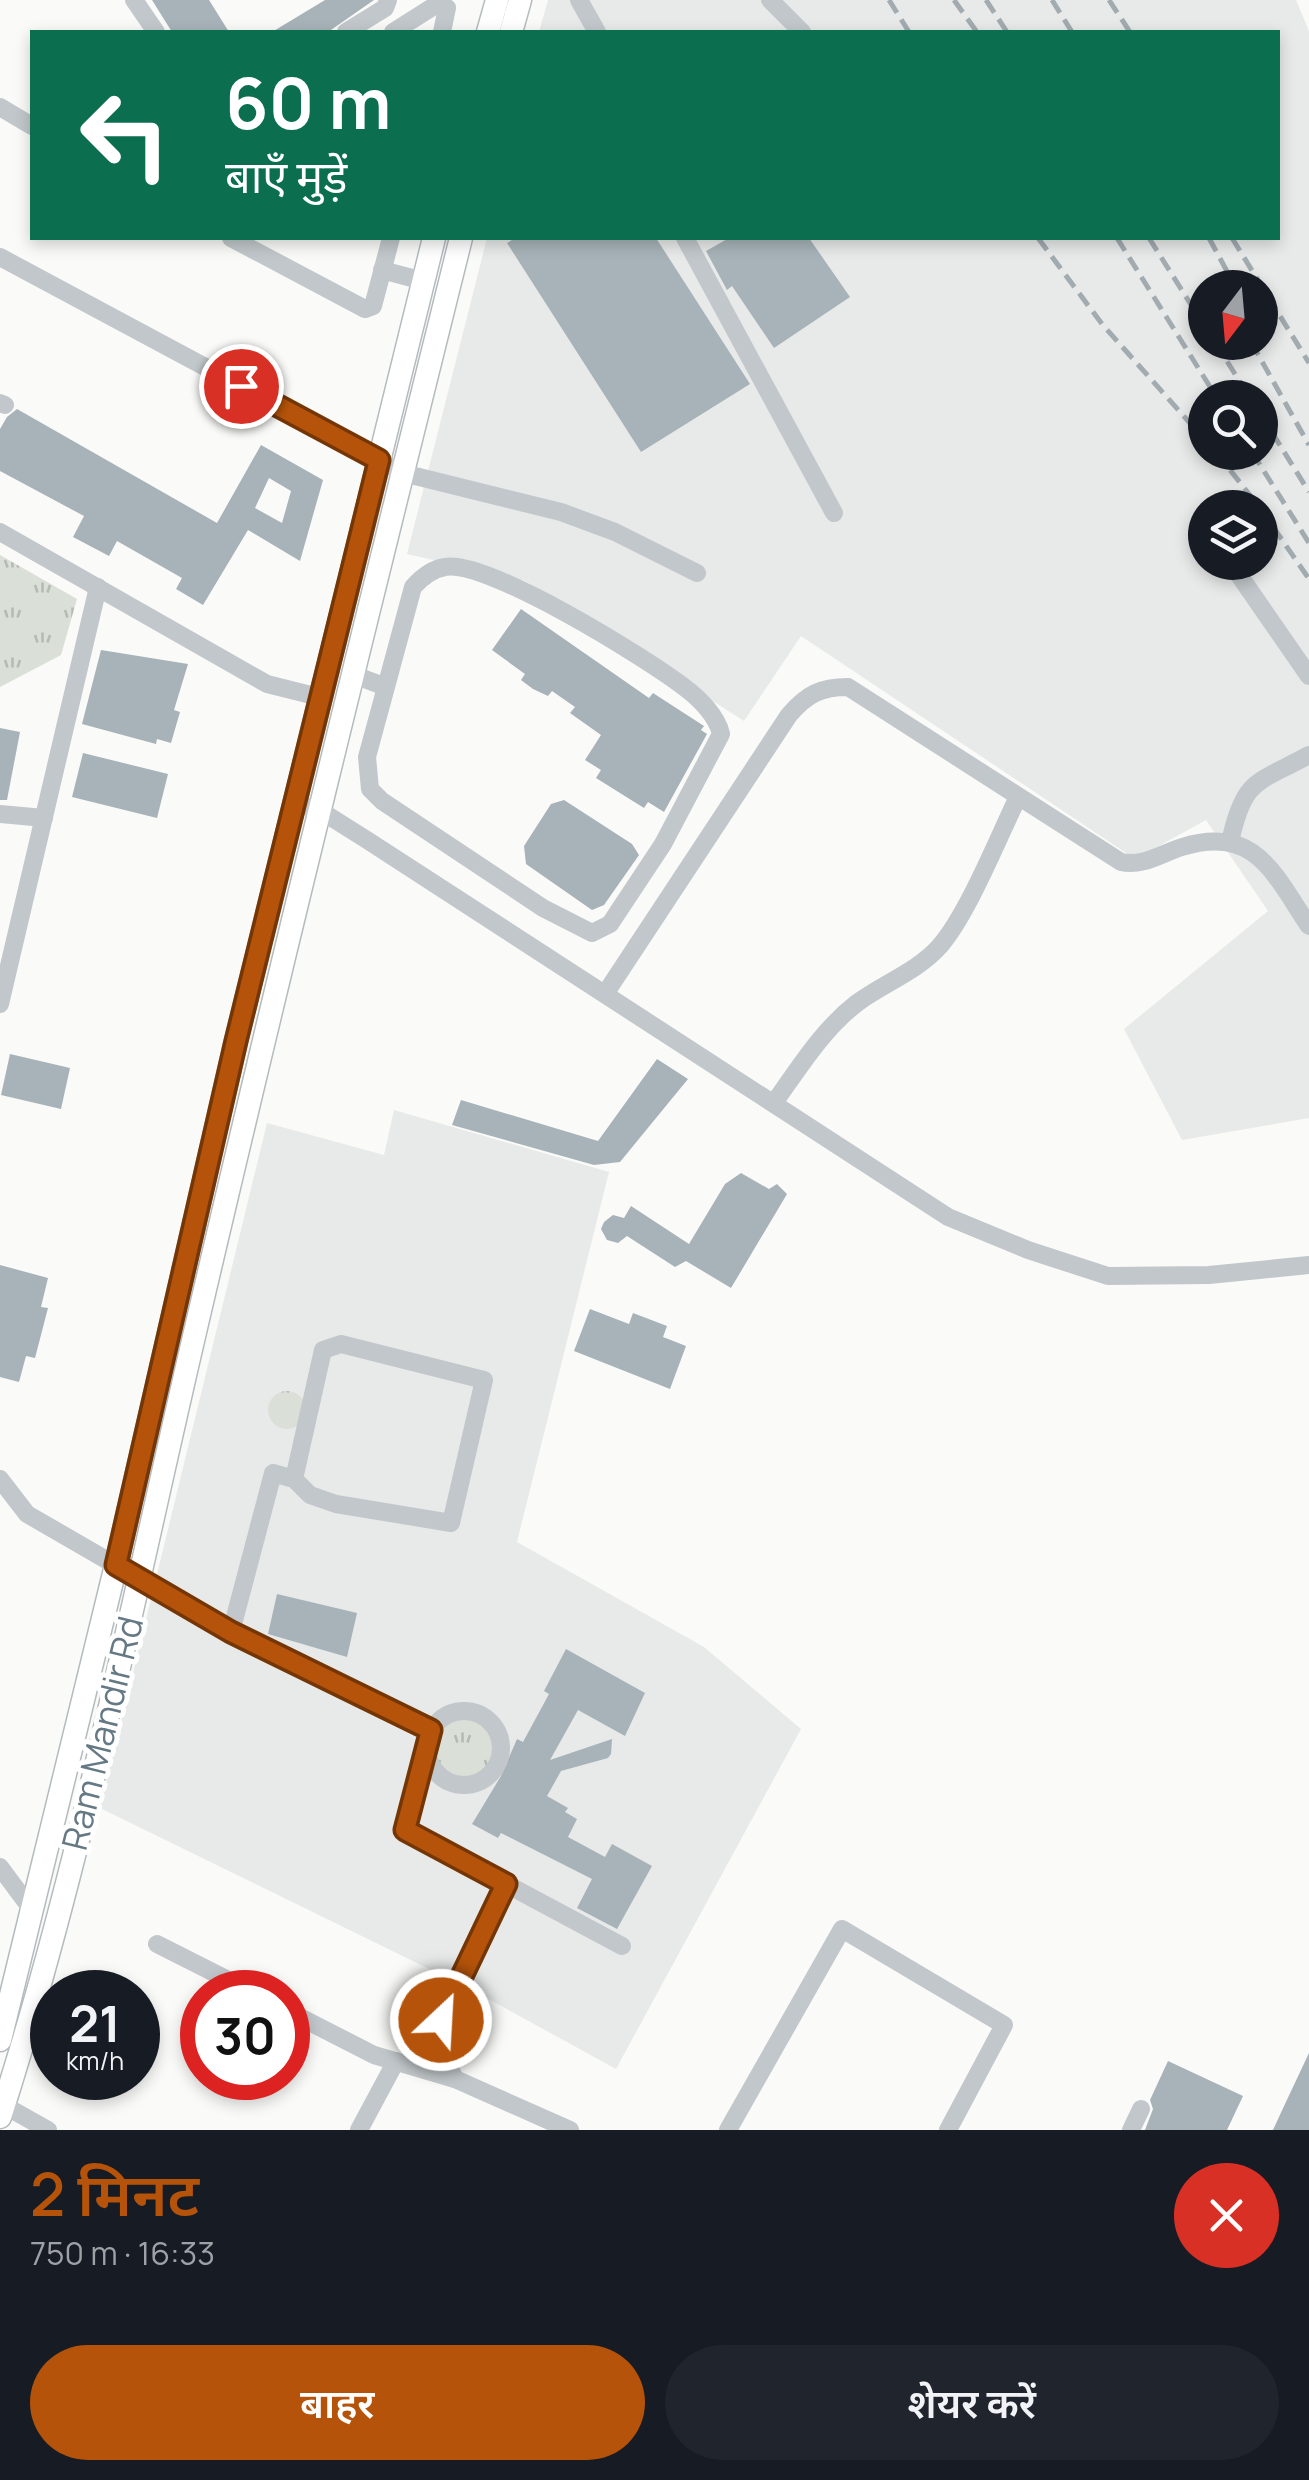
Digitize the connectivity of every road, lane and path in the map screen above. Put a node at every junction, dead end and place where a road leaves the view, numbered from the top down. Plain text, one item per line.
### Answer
1 (134, 0) edge
2 (388, 0) edge
3 (497, 0) edge
4 (520, 0) edge
5 (770, 0) edge
6 (584, 1) edge
7 (155, 30) edge
8 (349, 30) edge
9 (396, 30) edge
10 (442, 30) edge
11 (489, 30) edge
12 (512, 30) edge
13 (596, 30) edge
14 (800, 30) edge
15 (0, 107) edge
16 (30, 125) edge
17 (235, 240) edge
18 (390, 240) edge
19 (433, 240) edge
20 (460, 240) edge
21 (686, 240) edge
22 (0, 257) edge
23 (382, 270) junction
24 (423, 281) junction
25 (448, 288) junction
26 (379, 460) junction
27 (403, 472) junction
28 (834, 513) dead end
29 (0, 532) edge
30 (696, 574) dead end
31 (1242, 580) edge
32 (98, 587) junction
33 (354, 675) junction
34 (1309, 676) edge
35 (386, 687) junction
36 (323, 698) junction
37 (1306, 762) edge
38 (1018, 797) junction
39 (294, 802) junction
40 (321, 812) junction
41 (0, 814) edge
42 (44, 818) junction
43 (1230, 842) junction
44 (1309, 926) edge
45 (604, 994) junction
46 (0, 1004) edge
47 (774, 1104) junction
48 (1309, 1265) edge
49 (294, 1479) junction
50 (0, 1480) edge
51 (116, 1565) junction
52 (141, 1579) junction
53 (231, 1632) junction
54 (431, 1730) junction
55 (427, 1756) junction
56 (0, 1867) edge
57 (506, 1884) junction
58 (30, 1918) junction
59 (53, 1935) junction
60 (157, 1944) dead end
61 (622, 1946) dead end
62 (208, 1970) edge
63 (310, 2023) edge
64 (0, 2040) edge
65 (396, 2062) junction
66 (455, 2079) junction
67 (1, 2108) edge
68 (1141, 2109) dead end
69 (40, 2126) edge
70 (359, 2130) edge
71 (570, 2130) edge
72 (728, 2130) edge
73 (948, 2130) edge
74 (1132, 2130) edge

1 - 7 street
2 - 8 street
3 - 11 main road
4 - 12 main road
5 - 14 street
6 - 13 street
9 - 10 street
15 - 16 street
17 - 23 street
18 - 23 street
19 - 24 main road
20 - 25 main road, Ram Mandir Rd
21 - 28 street
22 - 26 street
23 - 24 street
24 - 25 main road
24 - 26 main road
25 - 27 main road, Ram Mandir Rd
26 - 27 street
26 - 36 main road
27 - 30 street
27 - 33 main road, Ram Mandir Rd
29 - 32 street
31 - 34 street
32 - 36 street
32 - 42 street
33 - 35 street
33 - 40 main road, Ram Mandir Rd
35 - 35 street
36 - 39 main road
37 - 43 street
38 - 43 street
38 - 45 street
38 - 47 street
39 - 40 street
39 - 51 main road
40 - 45 street
40 - 52 main road, Ram Mandir Rd
41 - 42 street
42 - 46 street
43 - 44 street
45 - 47 street
47 - 48 street
49 - 49 street
49 - 53 street
50 - 51 street
51 - 52 street
51 - 58 main road
52 - 53 street
52 - 59 main road, Ram Mandir Rd
53 - 54 street
54 - 55 street
54 - 55 street
55 - 57 street
56 - 58 street
57 - 61 street
57 - 66 street
58 - 59 main road
58 - 64 main road
59 - 67 main road, Ram Mandir Rd
60 - 62 street
63 - 65 street
65 - 66 street
65 - 70 street
66 - 71 street
67 - 69 street
68 - 74 street
72 - 73 street

